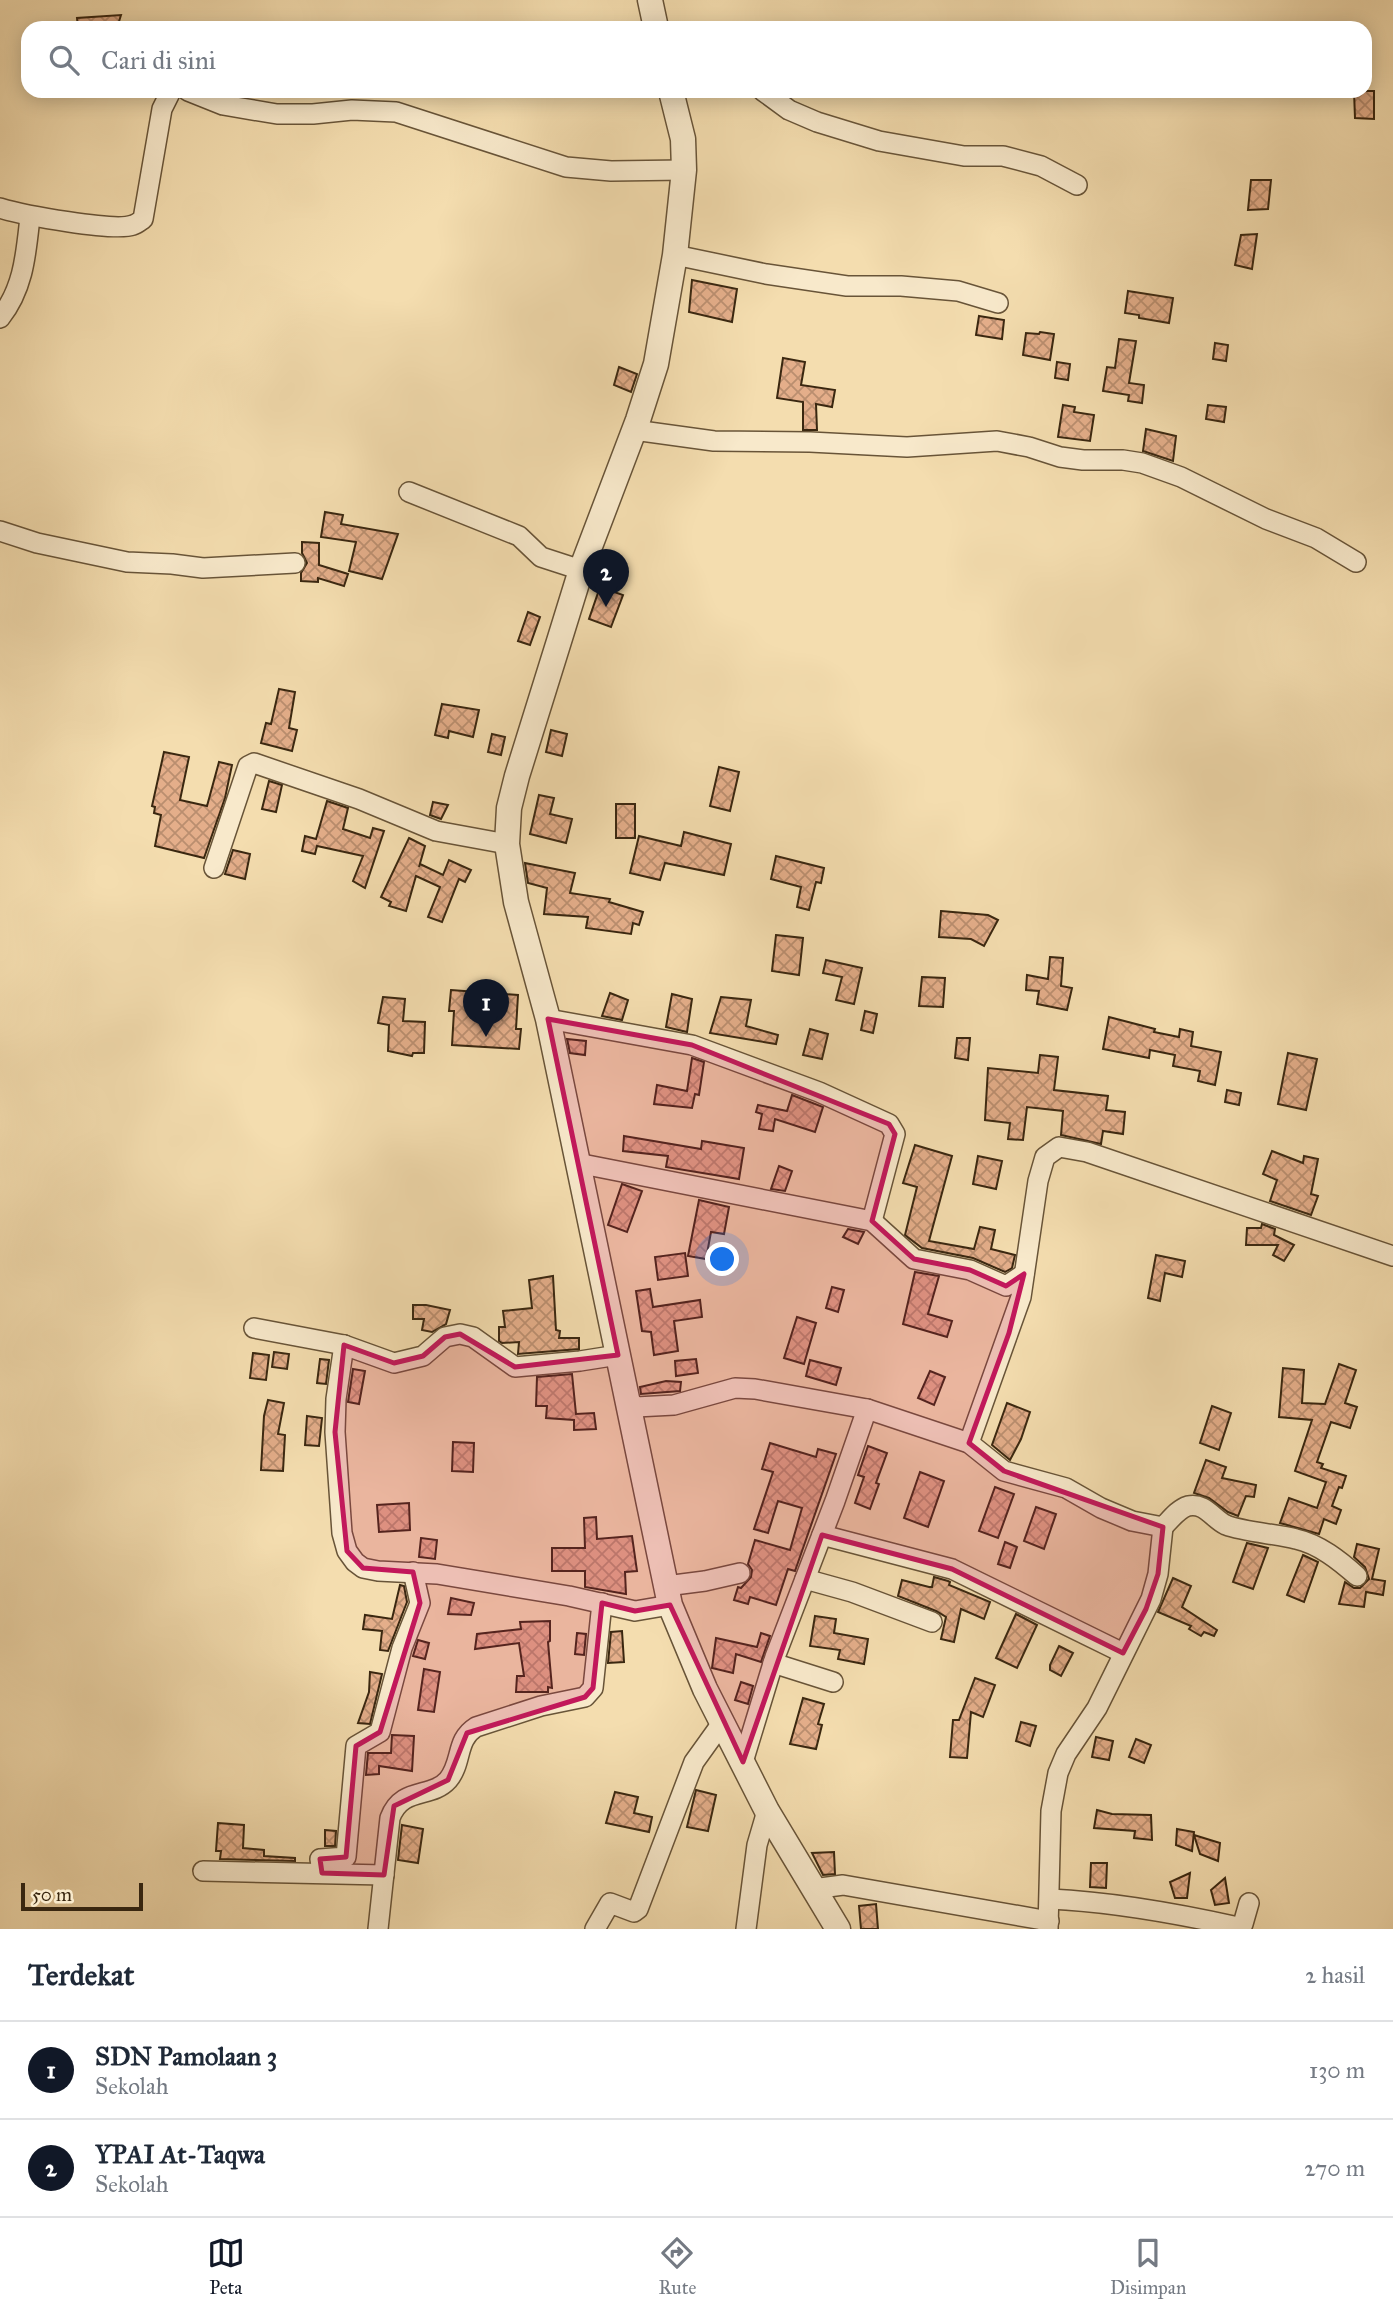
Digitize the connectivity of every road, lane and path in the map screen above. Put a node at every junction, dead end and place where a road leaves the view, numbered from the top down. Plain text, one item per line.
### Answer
1 (650, 0) edge
2 (654, 21) edge
3 (167, 98) edge
4 (206, 98) edge
5 (673, 98) edge
6 (773, 98) edge
7 (684, 170) junction
8 (1077, 185) dead end
9 (0, 208) edge
10 (30, 216) junction
11 (675, 255) junction
12 (998, 303) dead end
13 (0, 318) edge
14 (634, 430) junction
15 (409, 492) dead end
16 (0, 531) edge
17 (24, 539) junction
18 (0, 550) edge
19 (1356, 562) dead end
20 (295, 563) dead end
21 (581, 570) junction
22 (507, 844) junction
23 (214, 868) dead end
24 (548, 1019) junction
25 (577, 1163) junction
26 (872, 1221) junction
27 (1393, 1256) edge
28 (1024, 1274) junction
29 (254, 1328) dead end
30 (344, 1345) junction
31 (618, 1355) junction
32 (628, 1400) junction
33 (867, 1409) junction
34 (969, 1443) junction
35 (1163, 1527) junction
36 (822, 1535) junction
37 (413, 1572) junction
38 (740, 1573) dead end
39 (1357, 1576) dead end
40 (804, 1579) junction
41 (668, 1596) junction
42 (602, 1603) junction
43 (932, 1622) dead end
44 (1123, 1653) junction
45 (773, 1663) junction
46 (833, 1682) dead end
47 (722, 1723) junction
48 (743, 1762) junction
49 (767, 1811) junction
50 (203, 1871) dead end
51 (321, 1873) junction
52 (384, 1875) junction
53 (813, 1889) junction
54 (1050, 1899) junction
55 (1249, 1903) dead end
56 (1049, 1925) edge
57 (378, 1929) edge
58 (595, 1929) edge
59 (747, 1929) edge
60 (838, 1929) edge

1 - 2 street
3 - 10 street
4 - 7 street
5 - 7 street
6 - 8 street
7 - 11 street
9 - 10 street
10 - 13 street
11 - 12 street
11 - 14 street
14 - 19 street
14 - 21 street
15 - 21 street
16 - 17 street
17 - 18 street
17 - 20 street
21 - 22 street
22 - 23 street
22 - 24 street
24 - 25 street
24 - 26 street
25 - 26 street
25 - 31 street
26 - 28 street
27 - 28 street
28 - 34 street
29 - 30 street
30 - 31 street
30 - 37 street
31 - 32 street
32 - 33 street
32 - 41 street
33 - 34 street
33 - 36 street
34 - 35 street
35 - 39 street
35 - 44 street
36 - 40 street
36 - 44 street
37 - 42 street
37 - 51 street
38 - 41 street
40 - 43 street
40 - 45 street
41 - 42 street
41 - 47 street
42 - 52 street
44 - 54 street
45 - 46 street
45 - 48 street
47 - 48 street
47 - 58 street
48 - 49 street
49 - 53 street
49 - 59 street
50 - 51 street
51 - 52 street
52 - 57 street
53 - 56 street
53 - 60 street
54 - 55 street
54 - 56 street

